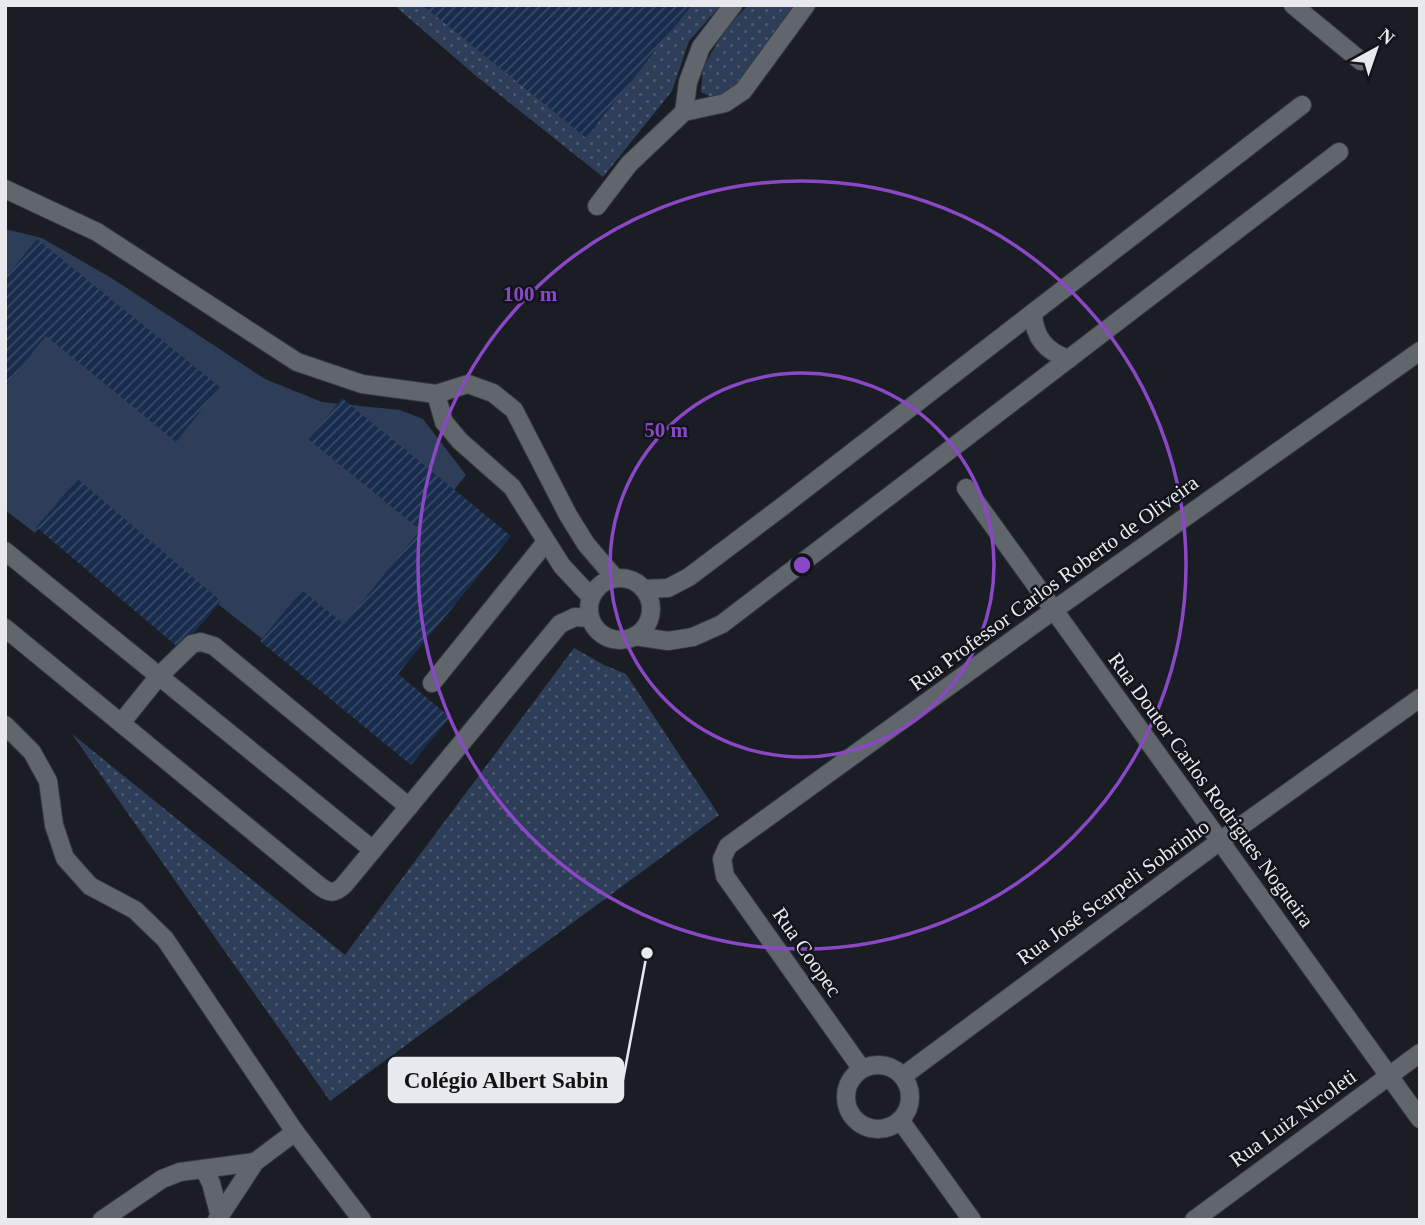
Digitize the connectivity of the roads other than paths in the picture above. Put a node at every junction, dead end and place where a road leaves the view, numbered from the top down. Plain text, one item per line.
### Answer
1 (733, 5) edge
2 (806, 5) edge
3 (1293, 5) edge
4 (1361, 61) dead end
5 (1302, 106) dead end
6 (684, 112) junction
7 (1339, 152) dead end
8 (5, 189) edge
9 (597, 205) dead end
10 (1033, 313) junction
11 (1420, 351) edge
12 (1069, 359) junction
13 (436, 394) junction
14 (966, 488) dead end
15 (546, 542) junction
16 (5, 551) edge
17 (615, 578) junction
18 (644, 589) junction
19 (591, 597) junction
20 (1054, 610) junction
21 (590, 618) junction
22 (5, 628) edge
23 (635, 636) junction
24 (159, 676) junction
25 (432, 683) dead end
26 (1420, 698) edge
27 (121, 723) junction
28 (5, 725) edge
29 (408, 807) junction
30 (1220, 841) junction
31 (373, 850) junction
32 (722, 859) joint
33 (1420, 1053) edge
34 (861, 1068) junction
35 (902, 1076) junction
36 (1389, 1076) junction
37 (1420, 1119) edge
38 (900, 1121) junction
39 (295, 1132) junction
40 (255, 1162) junction
41 (204, 1169) junction
42 (218, 1218) edge
43 (102, 1220) edge
44 (362, 1220) edge
45 (972, 1220) edge
46 (1194, 1220) edge

1 - 6 street
2 - 6 street
3 - 4 street
5 - 10 street
6 - 9 street
7 - 12 street
8 - 13 street
10 - 12 street
10 - 18 street
11 - 20 street, Rua Professor Carlos Roberto de Oliveira
12 - 23 street
13 - 15 street
13 - 17 street
14 - 20 street, Rua Doutor Carlos Rodrigues Nogueira
15 - 19 street
15 - 25 street
16 - 24 street
17 - 18 street
17 - 19 street
18 - 23 street
19 - 21 street
20 - 30 street, Rua Doutor Carlos Rodrigues Nogueira
20 - 32 street, Rua Professor Carlos Roberto de Oliveira
21 - 23 street
21 - 29 street
22 - 27 street
24 - 27 street
24 - 29 street
24 - 31 street
26 - 30 street, Rua José Scarpeli Sobrinho
27 - 31 street
28 - 39 street
29 - 31 street
30 - 35 street, Rua José Scarpeli Sobrinho
30 - 36 street, Rua Doutor Carlos Rodrigues Nogueira
32 - 34 street, Rua Coopec
33 - 36 street, Rua Luiz Nicoleti
34 - 35 street
34 - 38 street
35 - 38 street
36 - 37 street, Rua Doutor Carlos Rodrigues Nogueira
36 - 46 street, Rua Luiz Nicoleti
38 - 45 street
39 - 40 street
39 - 44 street
40 - 41 street
40 - 42 street
41 - 42 street
41 - 43 street

